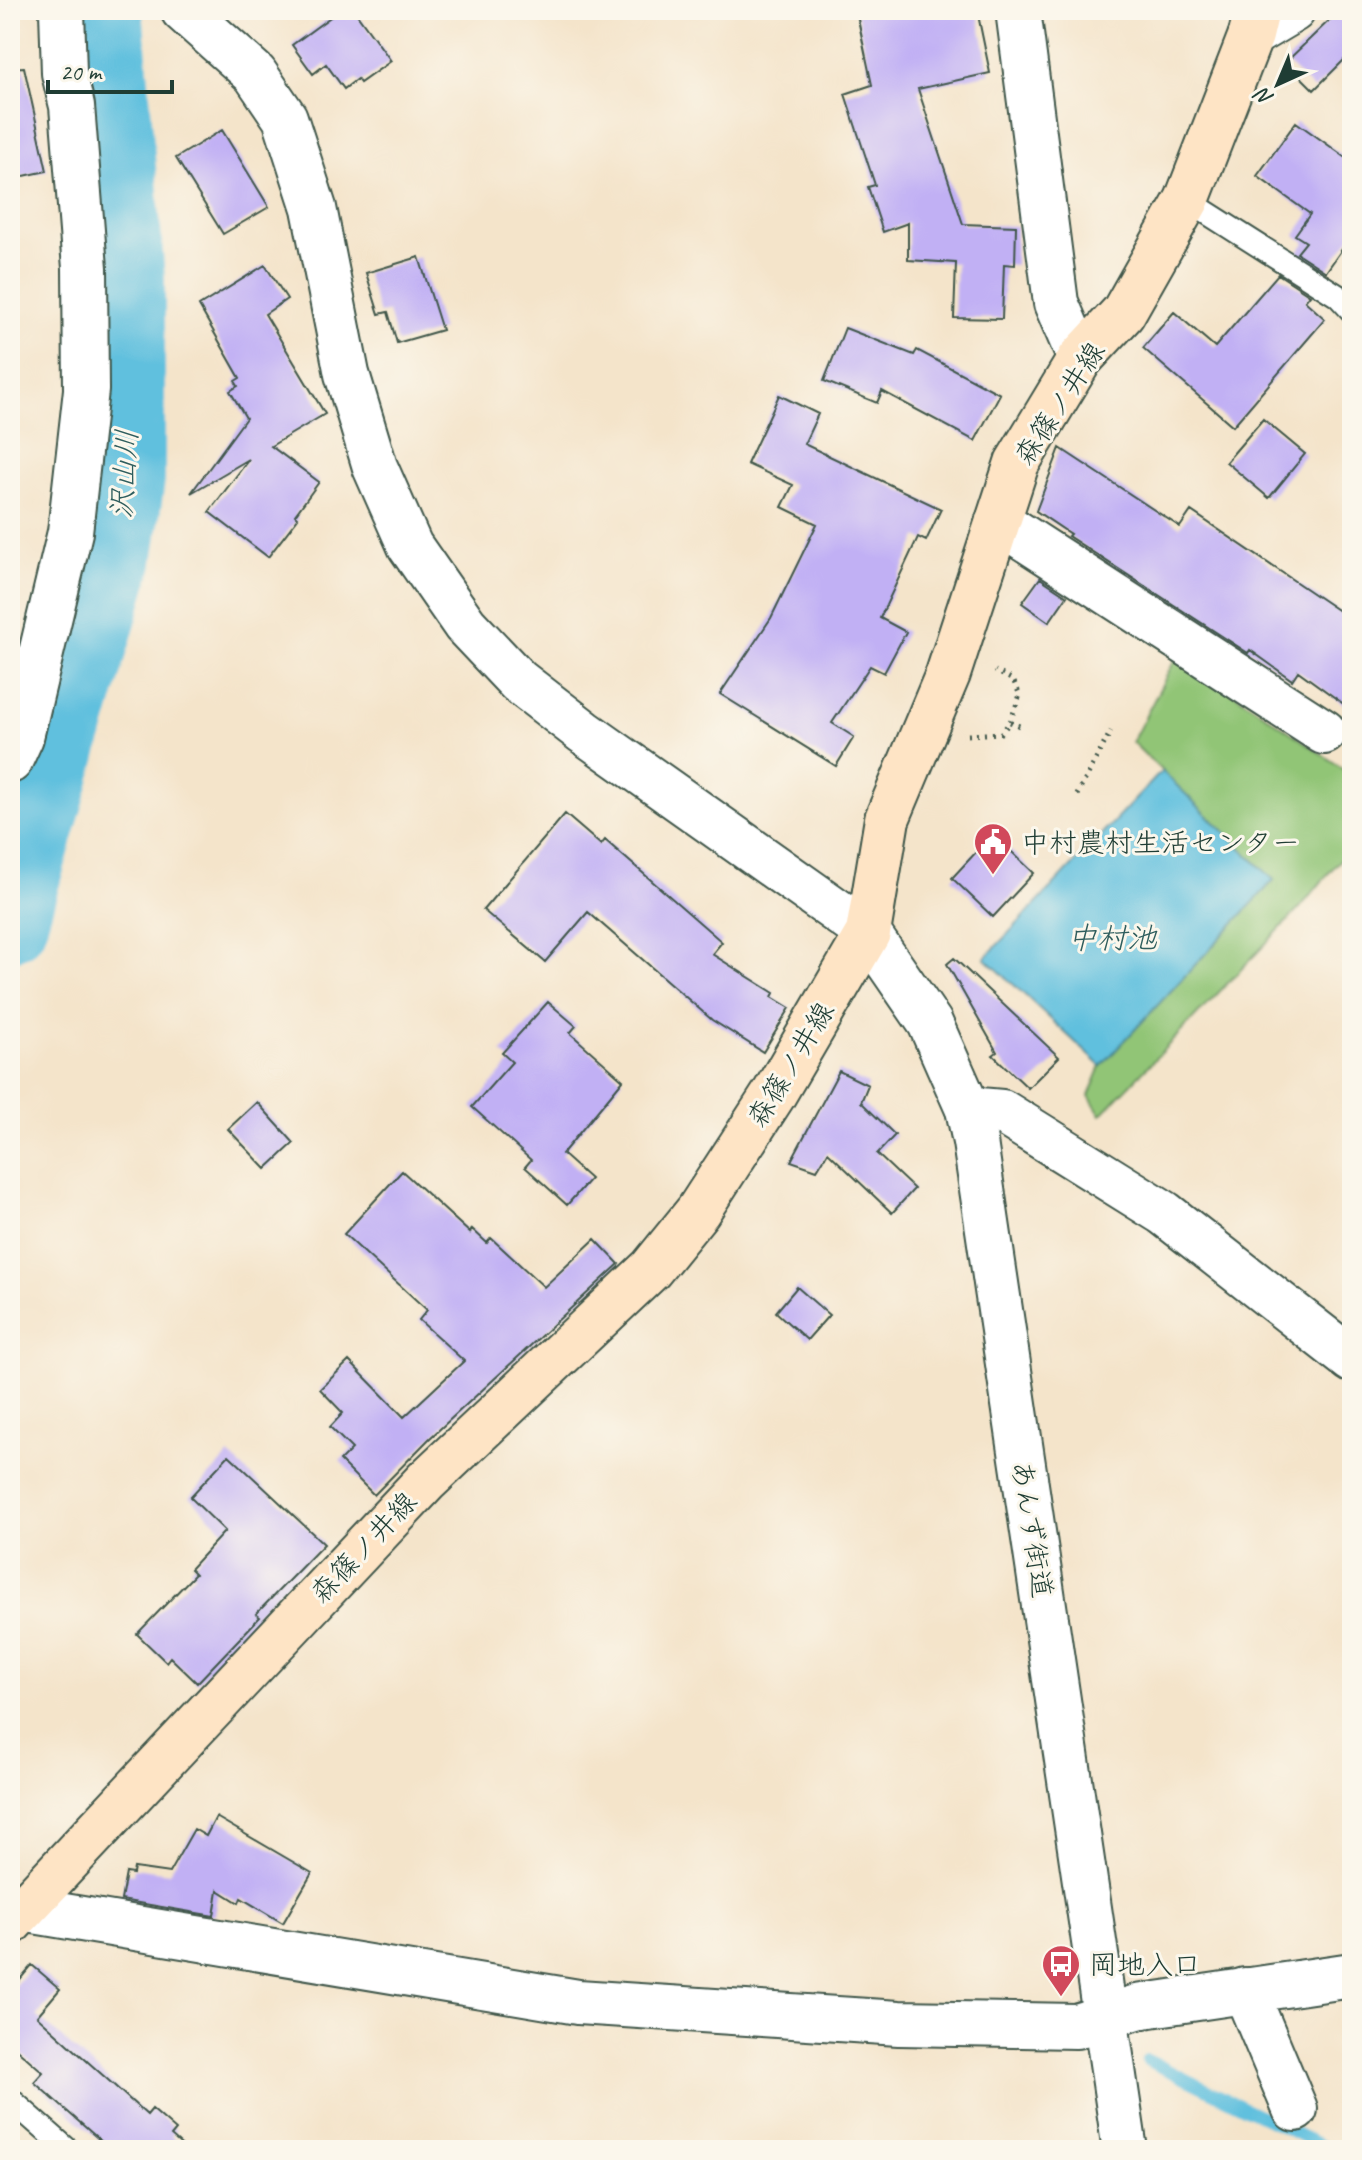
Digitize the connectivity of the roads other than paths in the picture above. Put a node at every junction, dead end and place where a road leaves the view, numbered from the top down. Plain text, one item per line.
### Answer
1 (62, 10) edge
2 (183, 10) edge
3 (1018, 10) edge
4 (1293, 10) edge
5 (1254, 23) edge
6 (1187, 200) junction
7 (1352, 311) edge
8 (1080, 359) junction
9 (998, 521) junction
10 (1324, 732) dead end
11 (10, 761) edge
12 (868, 933) junction
13 (968, 1109) junction
14 (1352, 1360) edge
15 (14, 1914) edge
16 (1352, 1975) edge
17 (1245, 1990) junction
18 (1106, 2017) junction
19 (10, 2099) edge
20 (1295, 2109) dead end
21 (68, 2150) edge
22 (1125, 2150) edge

1 - 11 street
2 - 12 street
3 - 8 street
4 - 5 street
5 - 6 main road, 森篠ノ井線
6 - 7 lane
6 - 8 main road, 森篠ノ井線
8 - 9 main road, 森篠ノ井線
9 - 10 street
9 - 12 main road, 森篠ノ井線
12 - 13 street, あんず街道
12 - 15 main road, 森篠ノ井線
13 - 14 street
13 - 18 street, あんず街道
15 - 18 street
16 - 17 street
17 - 18 street
17 - 20 street
18 - 22 street, あんず街道
19 - 21 lane

